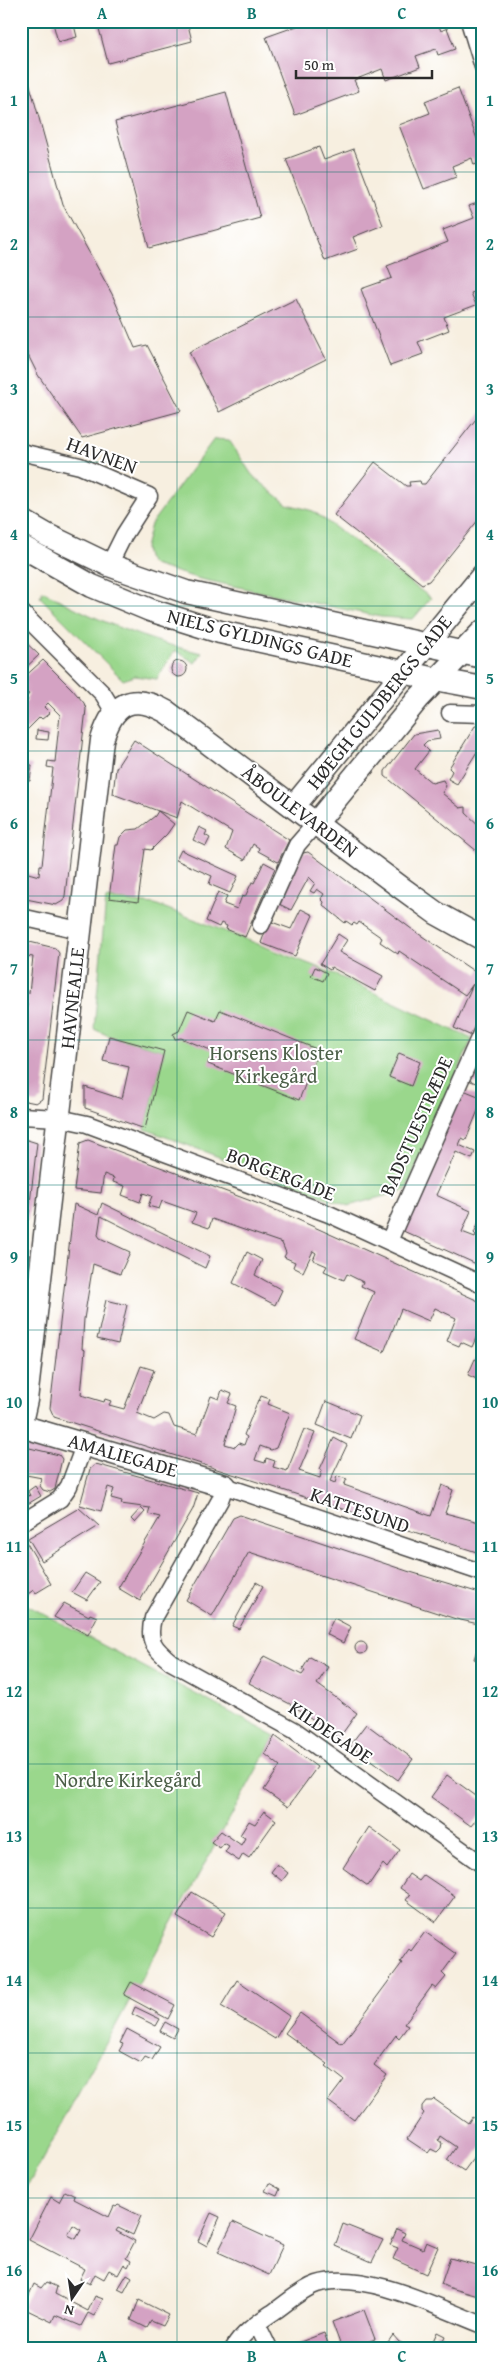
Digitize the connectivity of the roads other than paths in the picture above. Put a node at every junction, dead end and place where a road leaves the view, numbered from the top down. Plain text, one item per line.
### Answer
1 (469, 21) edge
2 (483, 67) edge
3 (21, 452) edge
4 (21, 520) edge
5 (21, 546) edge
6 (109, 565) junction
7 (483, 575) edge
8 (21, 612) edge
9 (483, 631) edge
10 (426, 644) junction
11 (461, 652) junction
12 (483, 657) edge
13 (404, 672) junction
14 (435, 679) junction
15 (483, 688) edge
16 (114, 712) junction
17 (450, 713) dead end
18 (483, 714) edge
19 (294, 806) junction
20 (316, 822) junction
21 (21, 917) edge
22 (261, 925) dead end
23 (79, 930) junction
24 (483, 939) edge
25 (483, 1029) edge
26 (21, 1116) edge
27 (59, 1118) junction
28 (389, 1241) junction
29 (483, 1285) edge
30 (21, 1422) edge
31 (21, 1426) edge
32 (85, 1444) junction
33 (225, 1486) junction
34 (21, 1523) edge
35 (483, 1573) edge
36 (483, 1866) edge
37 (257, 2324) junction
38 (483, 2325) edge
39 (233, 2349) edge
40 (269, 2349) edge

1 - 2 street
3 - 6 street, HAVNEN
4 - 6 street, NIELS GYLDINGS GADE
5 - 13 street, NIELS GYLDINGS GADE
6 - 10 street, NIELS GYLDINGS GADE
7 - 10 street, HØEGH GULDBERGS GADE
8 - 16 street
9 - 11 street, HØEGH GULDBERGS GADE
10 - 11 street, NIELS GYLDINGS GADE
10 - 13 street, HØEGH GULDBERGS GADE
11 - 12 street, NIELS GYLDINGS GADE
11 - 14 street, HØEGH GULDBERGS GADE
13 - 14 street, NIELS GYLDINGS GADE
13 - 19 street, HØEGH GULDBERGS GADE
14 - 15 street, NIELS GYLDINGS GADE
14 - 20 street, HØEGH GULDBERGS GADE
16 - 19 street, ÅBOULEVARDEN
16 - 23 street, HAVNEALLE
17 - 18 street
19 - 20 street, ÅBOULEVARDEN
20 - 22 street
20 - 24 street, ÅBOULEVARDEN
21 - 23 street
23 - 27 street, HAVNEALLE
25 - 28 street, BADSTUESTRÆDE
26 - 27 street, BORGERGADE
27 - 28 street, BORGERGADE
27 - 30 street, HAVNEALLE
28 - 29 street, BORGERGADE
31 - 32 street, AMALIEGADE
32 - 33 street, AMALIEGADE
32 - 34 street
33 - 35 street, KATTESUND
33 - 36 street, KILDEGADE
37 - 38 street
37 - 39 street
37 - 40 street

